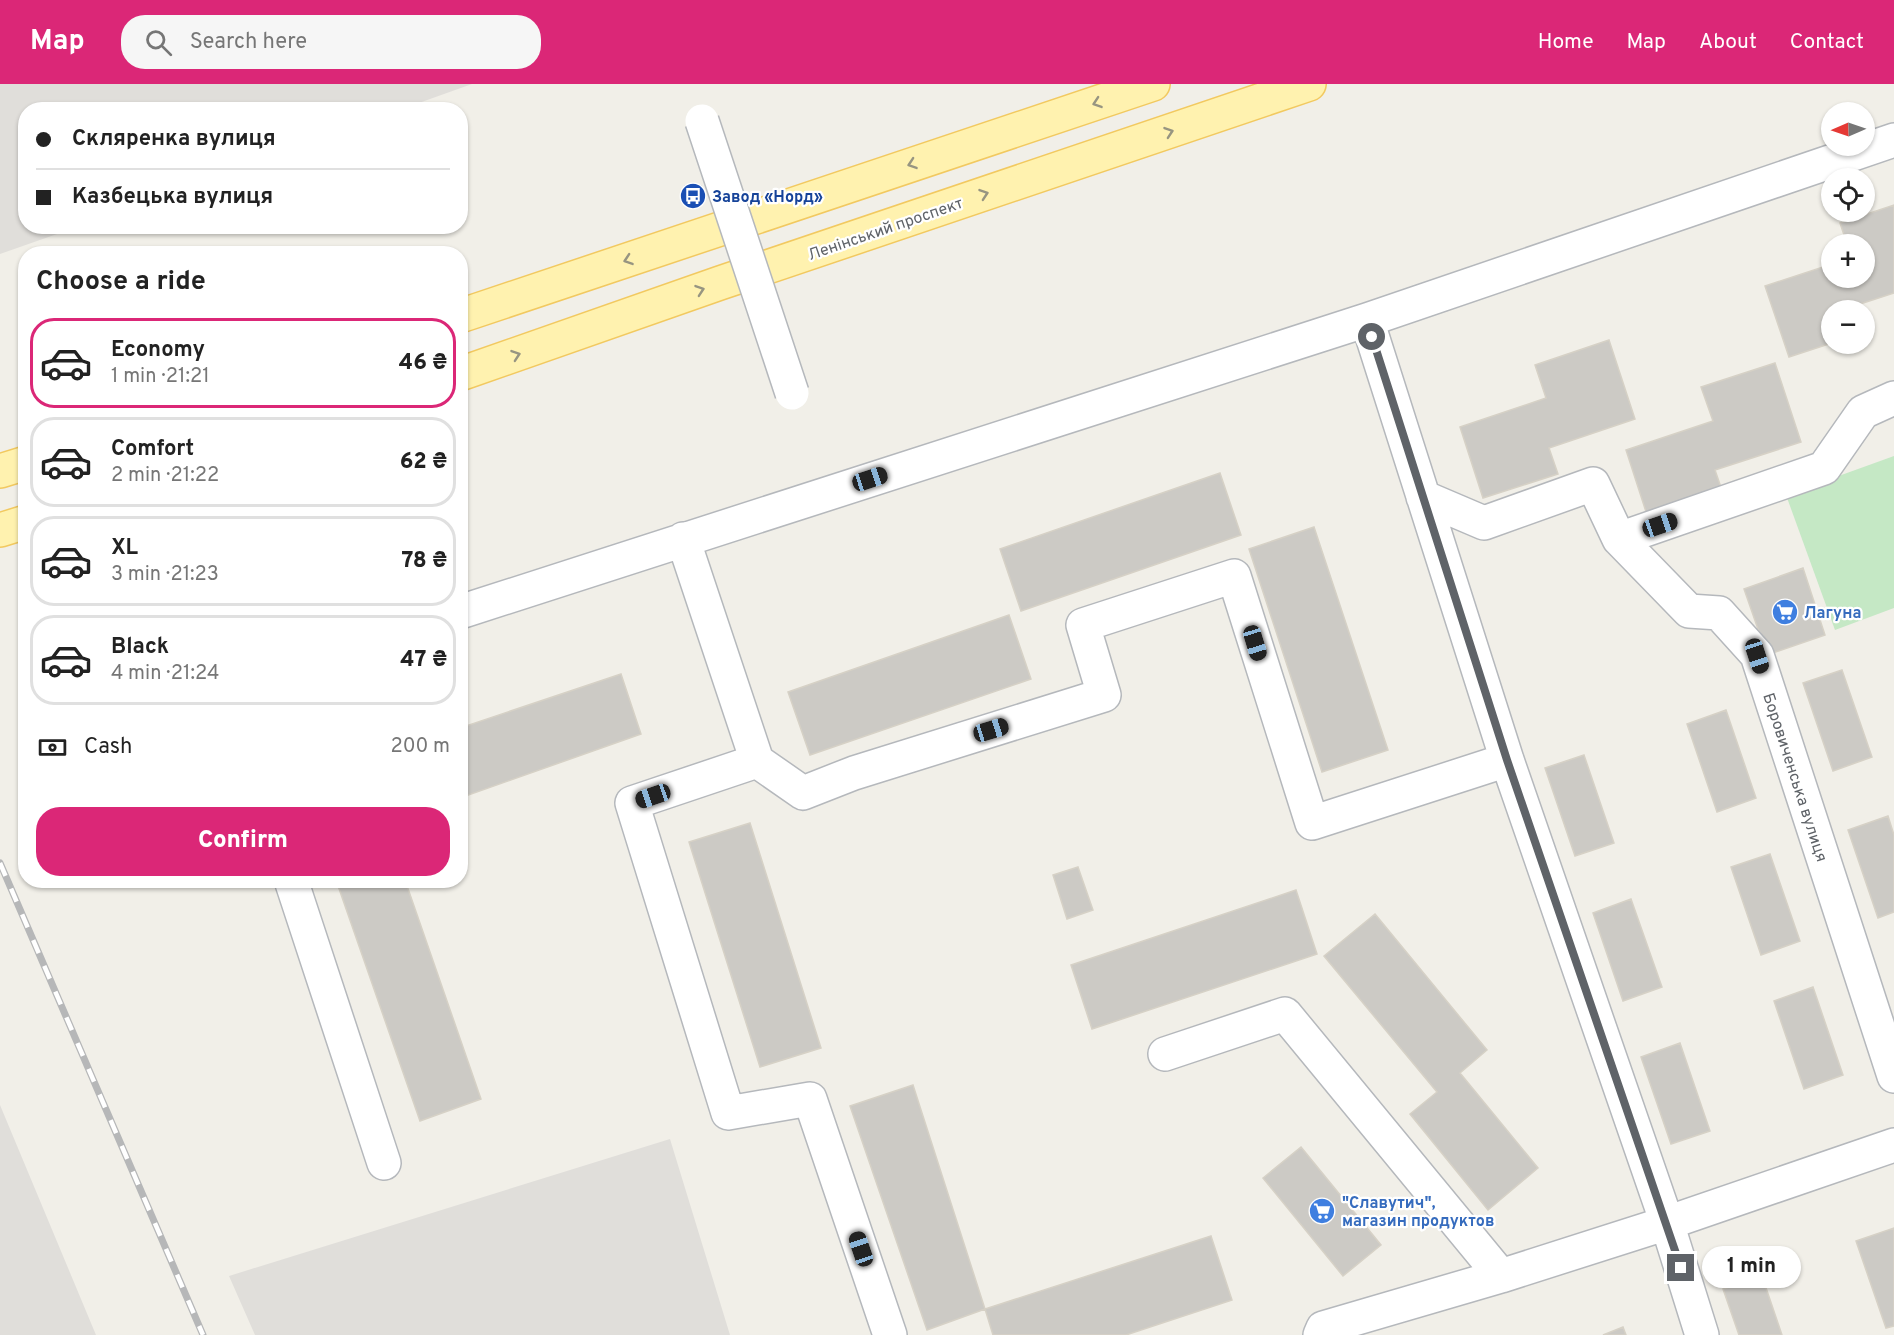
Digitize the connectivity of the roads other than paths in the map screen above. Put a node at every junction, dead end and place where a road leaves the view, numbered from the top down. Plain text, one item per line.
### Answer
1 (1153, 84) edge
2 (1309, 84) edge
3 (702, 121) dead end
4 (1894, 140) edge
5 (468, 313) edge
6 (1367, 320) junction
7 (468, 371) edge
8 (792, 393) dead end
9 (1894, 398) edge
10 (18, 465) edge
11 (0, 471) edge
12 (1422, 497) junction
13 (18, 525) edge
14 (0, 531) edge
15 (683, 539) junction
16 (1619, 539) junction
17 (468, 609) edge
18 (1507, 760) junction
19 (757, 761) junction
20 (294, 888) edge
21 (1165, 1054) dead end
22 (1894, 1076) edge
23 (1894, 1145) edge
24 (384, 1163) dead end
25 (1666, 1223) junction
26 (1501, 1276) junction
27 (890, 1335) edge
28 (1320, 1335) edge
29 (1702, 1335) edge

1 -> 5 main road
7 -> 2 main road, Ленінський проспект
3 - 8 street, bridge
4 - 6 street
6 - 12 street
6 - 15 street
9 - 16 street
10 - 11 main road
12 - 16 street, Боровиченська вулиця
12 - 18 street
13 - 14 main road
15 - 17 street
15 - 19 street
16 - 22 street, Боровиченська вулиця
18 - 19 street
18 - 25 street
19 - 27 street
20 - 24 street
21 - 26 street
23 - 25 street
25 - 26 street
25 - 29 street
26 - 28 street

